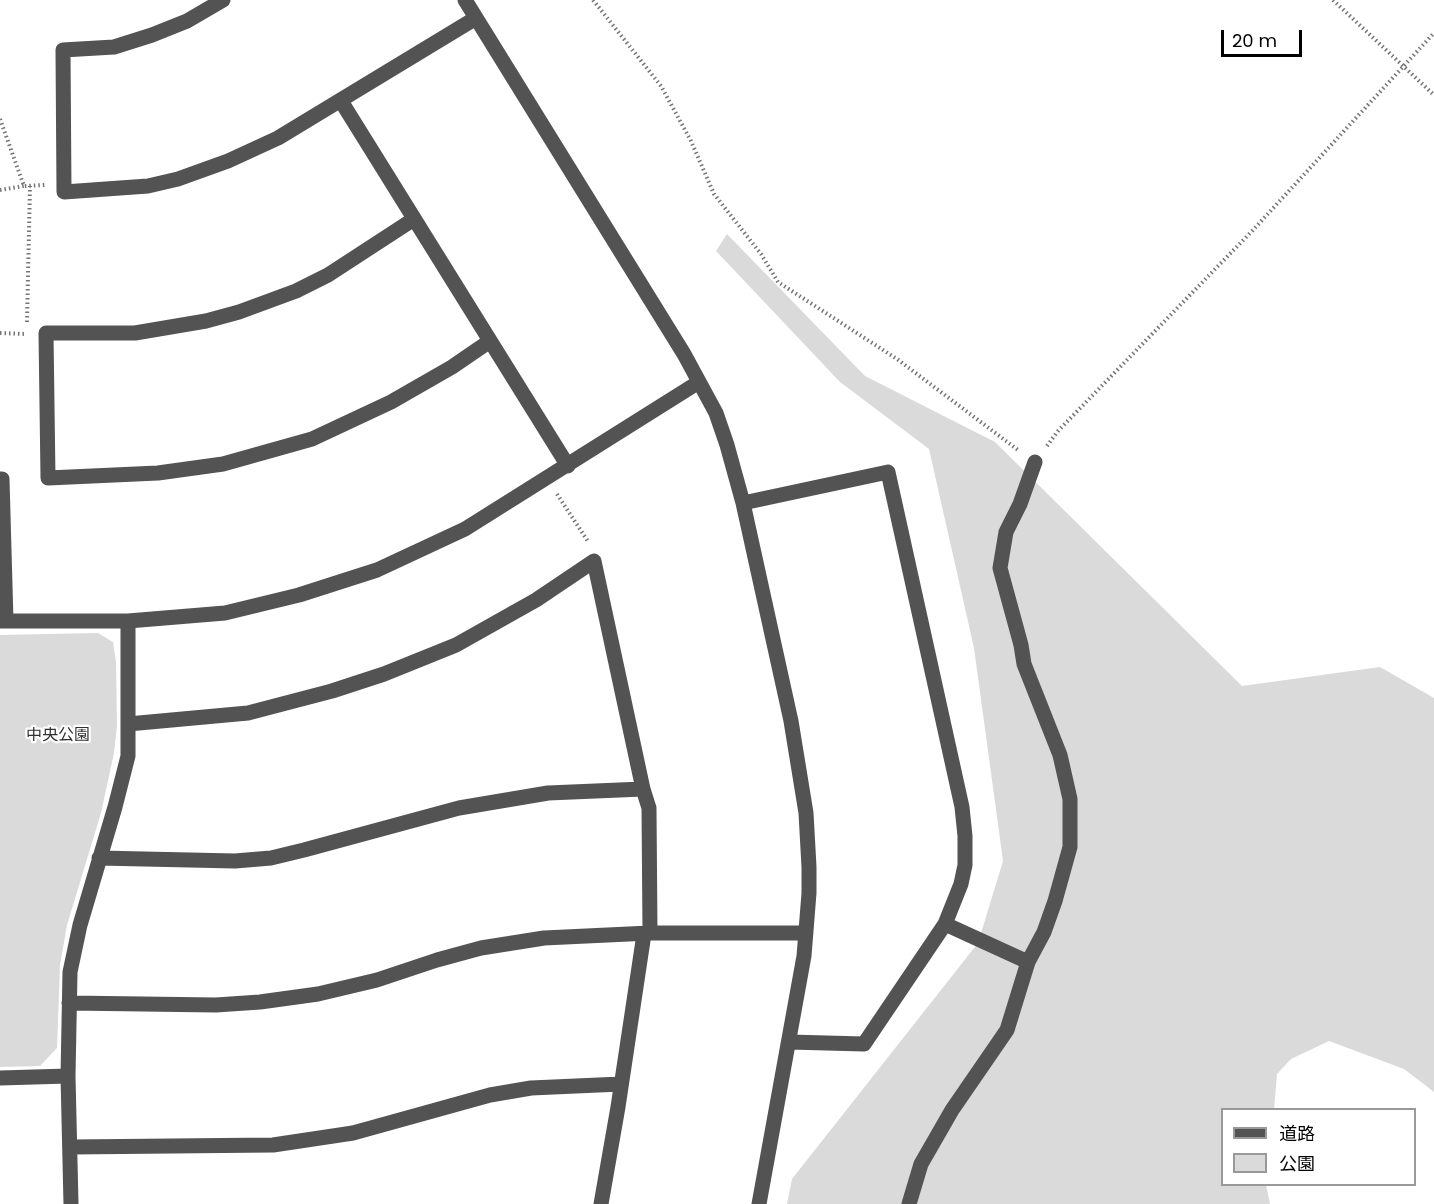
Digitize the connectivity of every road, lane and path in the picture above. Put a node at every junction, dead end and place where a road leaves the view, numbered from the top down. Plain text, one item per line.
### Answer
1 (223, 0) edge
2 (465, 0) edge
3 (593, 0) edge
4 (1333, 0) edge
5 (476, 18) junction
6 (1434, 33) edge
7 (1403, 66) junction
8 (1434, 95) edge
9 (341, 101) junction
10 (0, 119) edge
11 (41, 185) dead end
12 (24, 186) junction
13 (0, 190) edge
14 (414, 219) junction
15 (490, 341) junction
16 (699, 382) junction
17 (1035, 462) junction
18 (568, 466) junction
19 (547, 478) junction
20 (0, 479) edge
21 (743, 503) junction
22 (594, 561) junction
23 (3, 621) edge
24 (128, 621) junction
25 (128, 724) junction
26 (643, 789) junction
27 (99, 858) junction
28 (945, 924) junction
29 (647, 933) junction
30 (806, 933) junction
31 (1028, 962) junction
32 (69, 1003) junction
33 (789, 1042) junction
34 (68, 1076) junction
35 (0, 1078) edge
36 (621, 1084) junction
37 (71, 1147) junction
38 (71, 1204) edge
39 (601, 1204) edge
40 (759, 1204) edge
41 (909, 1204) edge

1 - 9 street
2 - 5 street
3 - 17 path
4 - 7 path
5 - 9 street
5 - 16 street
6 - 7 path
7 - 8 path
7 - 17 path
9 - 14 street
10 - 12 path
11 - 12 path
12 - 13 path
14 - 15 street
14 - 15 street
15 - 18 street
16 - 18 street
16 - 21 street
17 - 31 street
18 - 19 street
19 - 22 path
19 - 24 street
20 - 23 street
21 - 28 street
21 - 30 street
22 - 25 street
22 - 26 street
23 - 24 street
24 - 25 street
25 - 27 street
26 - 27 street
26 - 29 street
27 - 32 street
28 - 31 street
28 - 33 street
29 - 30 street
29 - 32 street
29 - 36 street
30 - 33 street
31 - 41 street
32 - 34 street
33 - 40 street
34 - 35 street
34 - 37 street
36 - 37 street
36 - 39 street
37 - 38 street

